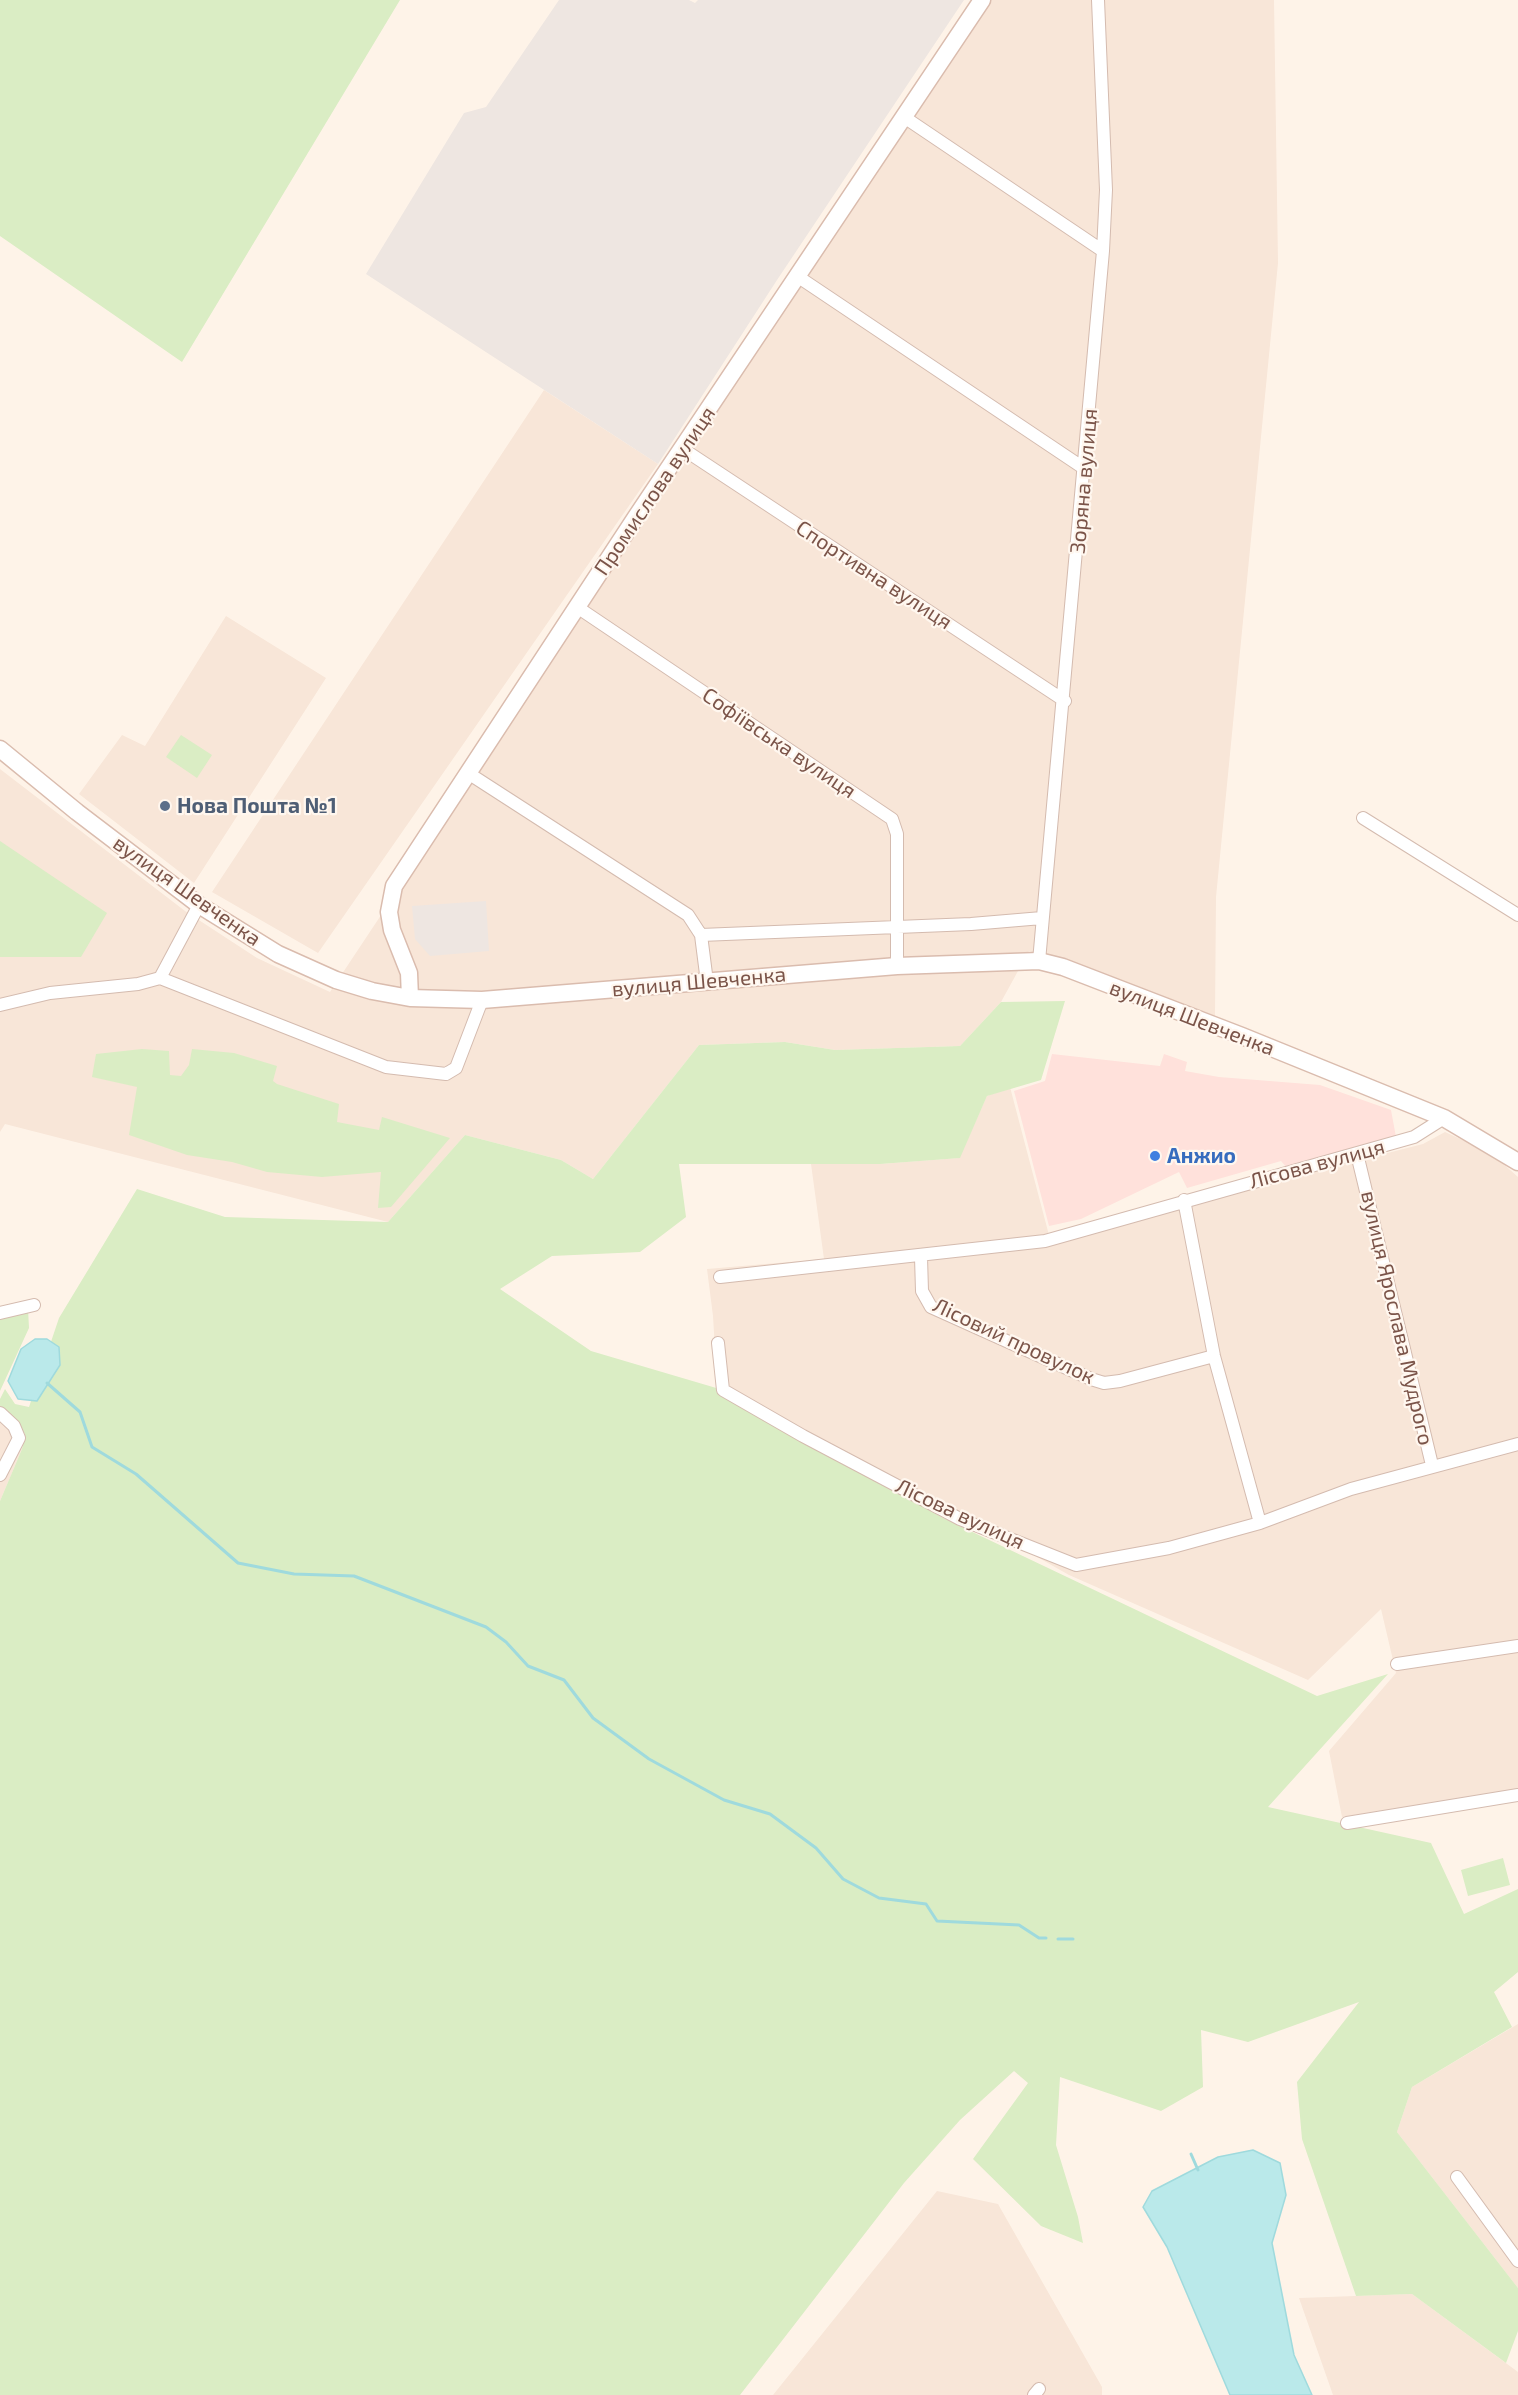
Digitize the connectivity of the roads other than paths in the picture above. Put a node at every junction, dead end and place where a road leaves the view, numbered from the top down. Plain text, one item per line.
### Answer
1 (982, 0) edge
2 (1098, 0) edge
3 (904, 117) junction
4 (1103, 251) junction
5 (797, 276) junction
6 (683, 449) junction
7 (1085, 469) junction
8 (578, 607) junction
9 (1065, 701) junction
10 (0, 748) edge
11 (468, 773) junction
12 (1363, 818) dead end
13 (199, 905) junction
14 (1518, 915) edge
15 (1042, 918) junction
16 (898, 926) junction
17 (701, 935) junction
18 (1040, 961) junction
19 (897, 966) junction
20 (160, 978) junction
21 (707, 982) junction
22 (410, 998) junction
23 (482, 1000) junction
24 (0, 1005) edge
25 (1444, 1118) junction
26 (1357, 1154) junction
27 (1518, 1162) edge
28 (1184, 1200) junction
29 (921, 1257) junction
30 (720, 1277) dead end
31 (34, 1305) dead end
32 (0, 1313) edge
33 (718, 1343) dead end
34 (1214, 1356) junction
35 (0, 1413) edge
36 (1518, 1444) edge
37 (1432, 1465) junction
38 (0, 1475) edge
39 (1260, 1523) junction
40 (1518, 1646) edge
41 (1397, 1664) dead end
42 (1518, 1795) edge
43 (1347, 1823) dead end
44 (1457, 2177) dead end
45 (1518, 2261) edge

1 - 3 street, Промислова вулиця
2 - 4 street, Зоряна вулиця
3 - 4 street
3 - 5 street, Промислова вулиця
4 - 7 street, Зоряна вулиця
5 - 6 street, Промислова вулиця
5 - 7 street
6 - 8 street, Промислова вулиця
6 - 9 street, Спортивна вулиця
7 - 9 street, Зоряна вулиця
8 - 11 street, Промислова вулиця
8 - 16 street, Софіївська вулиця
9 - 15 street, Зоряна вулиця
10 - 13 street, вулиця Шевченка
11 - 17 street
11 - 22 street, Промислова вулиця
12 - 14 street
13 - 20 street
13 - 22 street, вулиця Шевченка
15 - 16 street
15 - 18 street, Зоряна вулиця
16 - 17 street
16 - 19 street
17 - 21 street
18 - 19 street, вулиця Шевченка
18 - 25 street, вулиця Шевченка
19 - 21 street, вулиця Шевченка
20 - 23 street
20 - 24 street
21 - 23 street, вулиця Шевченка
22 - 23 street, вулиця Шевченка
25 - 26 street, Лісова вулиця
25 - 27 street, вулиця Шевченка
26 - 28 street, Лісова вулиця
26 - 37 street, вулиця Ярослава Мудрого
28 - 29 street, Лісова вулиця
28 - 34 street
29 - 30 street, Лісова вулиця
29 - 34 street, Лісовий провулок
31 - 32 street
33 - 39 street, Лісова вулиця
34 - 39 street
35 - 38 street
36 - 37 street, вулиця Ярослава Мудрого
37 - 39 street, Лісова вулиця
40 - 41 street
42 - 43 street
44 - 45 street

